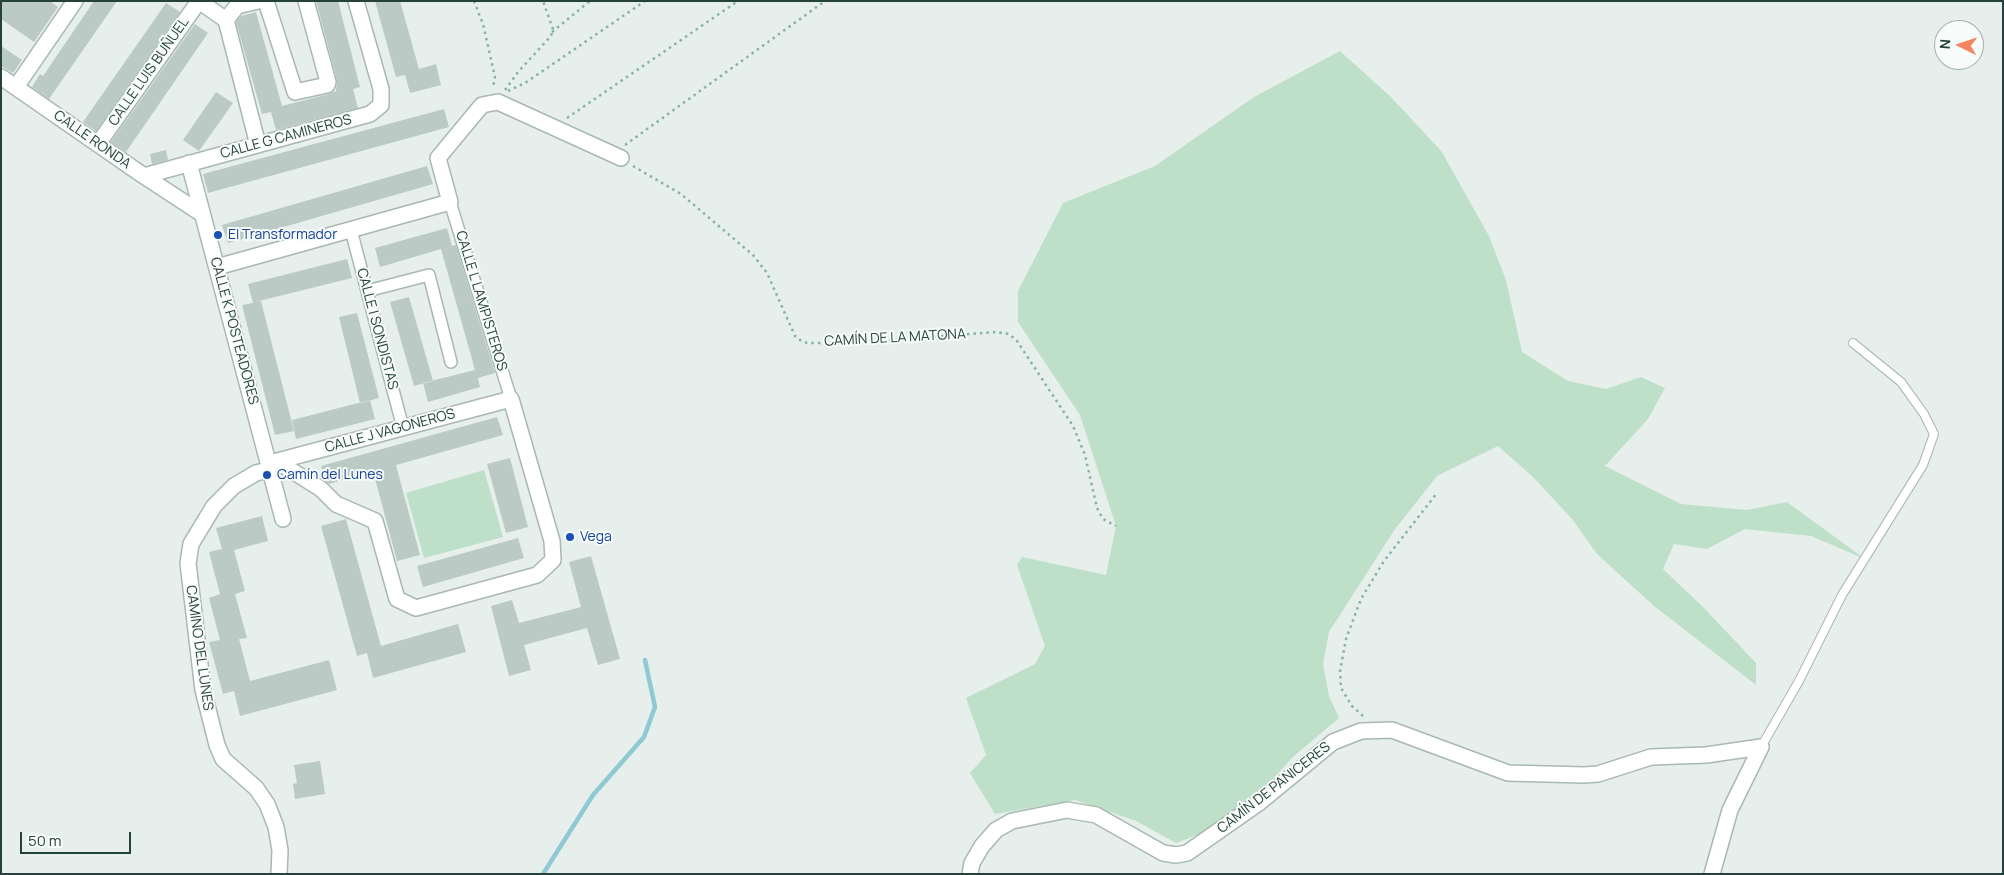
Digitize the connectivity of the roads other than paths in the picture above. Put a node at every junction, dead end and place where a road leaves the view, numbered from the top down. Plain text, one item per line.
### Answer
1 (75, 1) edge
2 (199, 1) edge
3 (258, 1) edge
4 (266, 1) edge
5 (306, 1) edge
6 (356, 1) edge
7 (238, 4) edge
8 (226, 20) junction
9 (1, 77) edge
10 (16, 87) junction
11 (98, 144) junction
12 (258, 145) junction
13 (616, 156) road end
14 (188, 164) junction
15 (144, 176) junction
16 (450, 202) junction
17 (202, 214) junction
18 (351, 230) junction
19 (217, 267) junction
20 (367, 291) junction
21 (1853, 343) dead end
22 (452, 362) dead end
23 (511, 399) junction
24 (403, 428) junction
25 (273, 465) junction
26 (284, 519) dead end
27 (1761, 747) junction
28 (279, 874) edge
29 (970, 874) edge
30 (1712, 874) edge

1 - 10 street
2 - 8 street
2 - 11 street, CALLE LUIS BUÑUEL
3 - 7 street
4 - 5 street
6 - 12 street, CALLE G CAMINEROS
7 - 8 street
8 - 12 street
9 - 10 street, CALLE RONDA
10 - 11 street, CALLE RONDA
11 - 15 street, CALLE RONDA
12 - 14 street, CALLE G CAMINEROS
13 - 16 street
14 - 15 street, CALLE RONDA
14 - 17 street, CALLE K POSTEADORES
15 - 17 street
16 - 18 street
16 - 23 street, CALLE L LAMPISTEROS
17 - 19 street, CALLE K POSTEADORES
18 - 19 street
18 - 20 street, CALLE I SONDISTAS
19 - 25 street, CALLE K POSTEADORES
20 - 22 street
20 - 24 street, CALLE I SONDISTAS
21 - 27 lane
23 - 24 street, CALLE J VAGONEROS
23 - 25 street
24 - 25 street, CALLE J VAGONEROS
25 - 26 street, CALLE K POSTEADORES
25 - 28 street, CAMINO DEL LUNES
27 - 29 street, CAMÍN DE PANICERES
27 - 30 street

